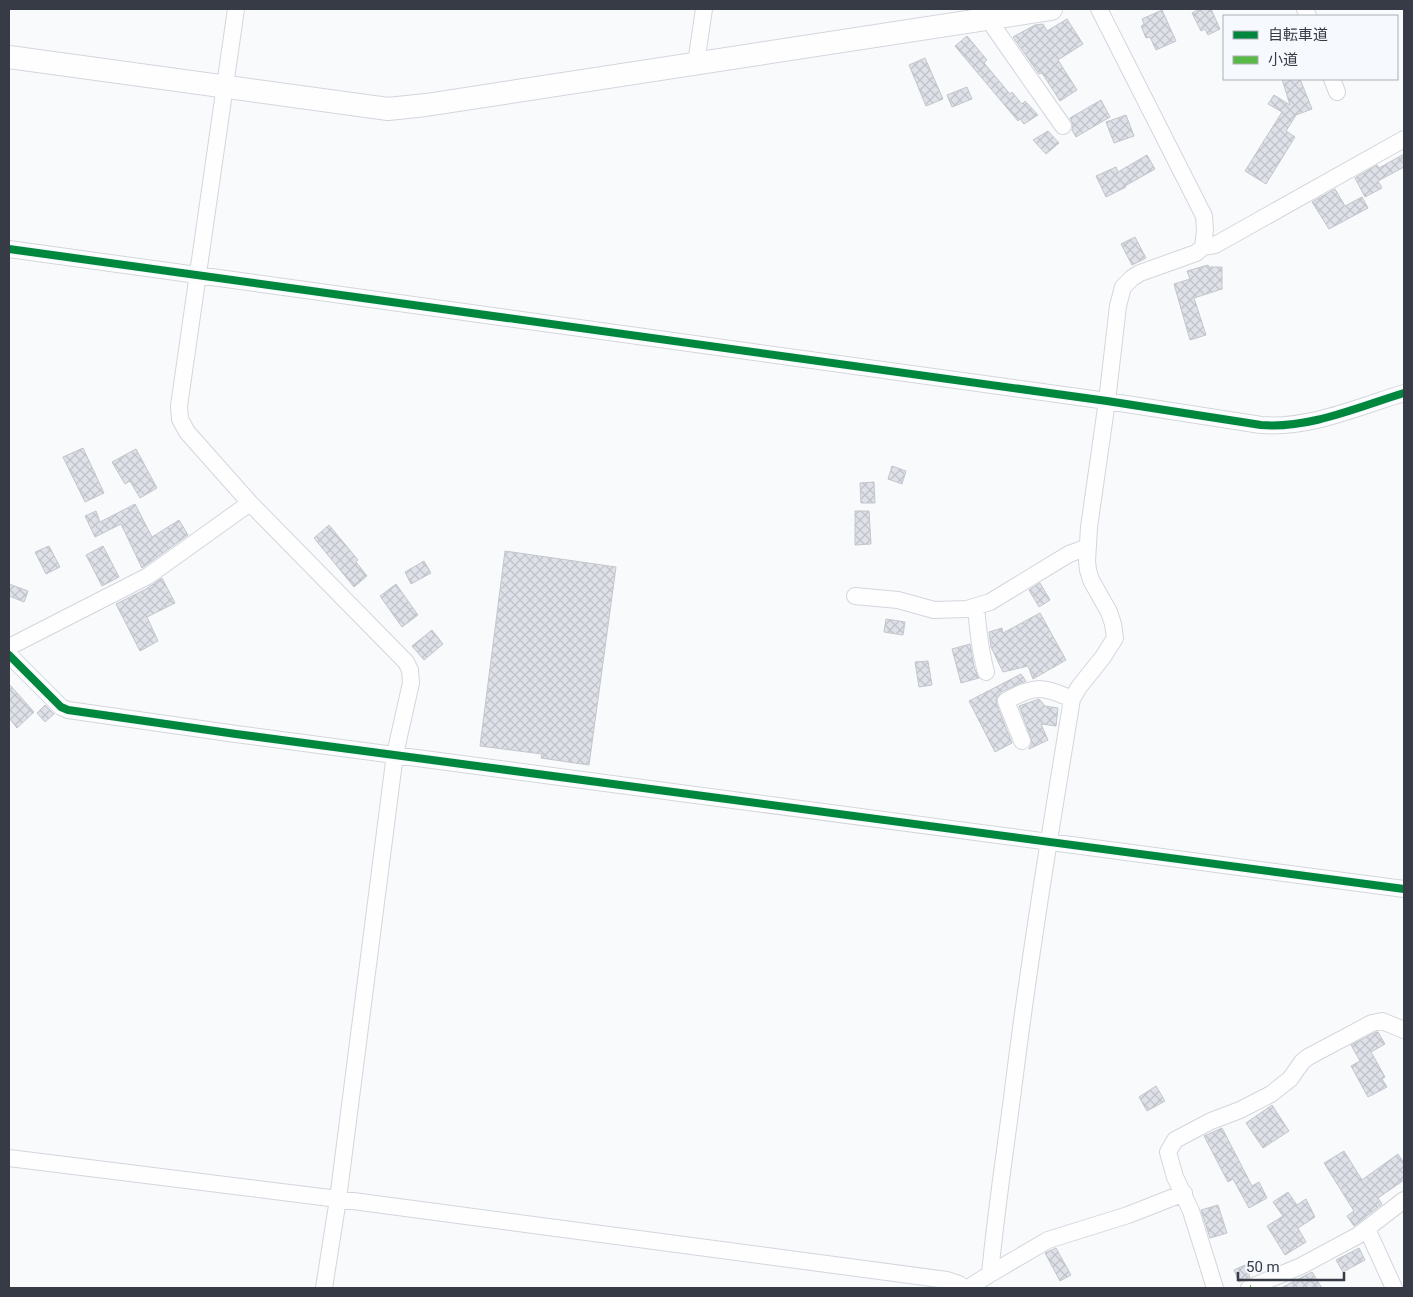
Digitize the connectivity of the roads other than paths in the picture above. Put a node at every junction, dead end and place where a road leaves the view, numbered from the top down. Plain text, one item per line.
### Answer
1 (236, 9) edge
2 (704, 9) edge
3 (1051, 9) edge
4 (1099, 9) edge
5 (989, 18) junction
6 (9, 57) edge
7 (696, 63) junction
8 (224, 86) junction
9 (1063, 126) dead end
10 (1404, 139) edge
11 (1203, 247) junction
12 (9, 249) edge
13 (196, 276) junction
14 (1404, 393) edge
15 (1107, 401) junction
16 (250, 503) junction
17 (1088, 547) junction
18 (855, 596) dead end
19 (976, 607) junction
20 (9, 647) edge
21 (9, 655) edge
22 (986, 672) dead end
23 (1072, 699) junction
24 (1022, 741) dead end
25 (395, 754) junction
26 (1048, 843) junction
27 (1404, 889) edge
28 (1404, 1030) edge
29 (9, 1158) edge
30 (1184, 1193) junction
31 (338, 1198) junction
32 (1404, 1200) edge
33 (1367, 1229) junction
34 (990, 1274) junction
35 (324, 1288) edge
36 (967, 1288) edge
37 (1215, 1288) edge
38 (1250, 1288) edge
39 (1394, 1288) edge

1 - 8 street
2 - 7 street
3 - 5 street
4 - 11 street
5 - 7 street
5 - 9 street
6 - 8 street
7 - 8 street
8 - 13 street
10 - 11 street
11 - 15 street
12 - 13 street
13 - 15 street
13 - 16 street
14 - 15 street
15 - 17 street
16 - 20 street
16 - 25 street
17 - 19 street
17 - 23 street
18 - 19 street
19 - 22 street
21 - 25 street
23 - 24 street
23 - 26 street
25 - 26 street
25 - 31 street
26 - 27 street
26 - 34 street
28 - 30 street
29 - 31 street
30 - 34 street
30 - 37 street
31 - 35 street
31 - 36 street
32 - 33 street
33 - 38 street
33 - 39 street
34 - 36 street

